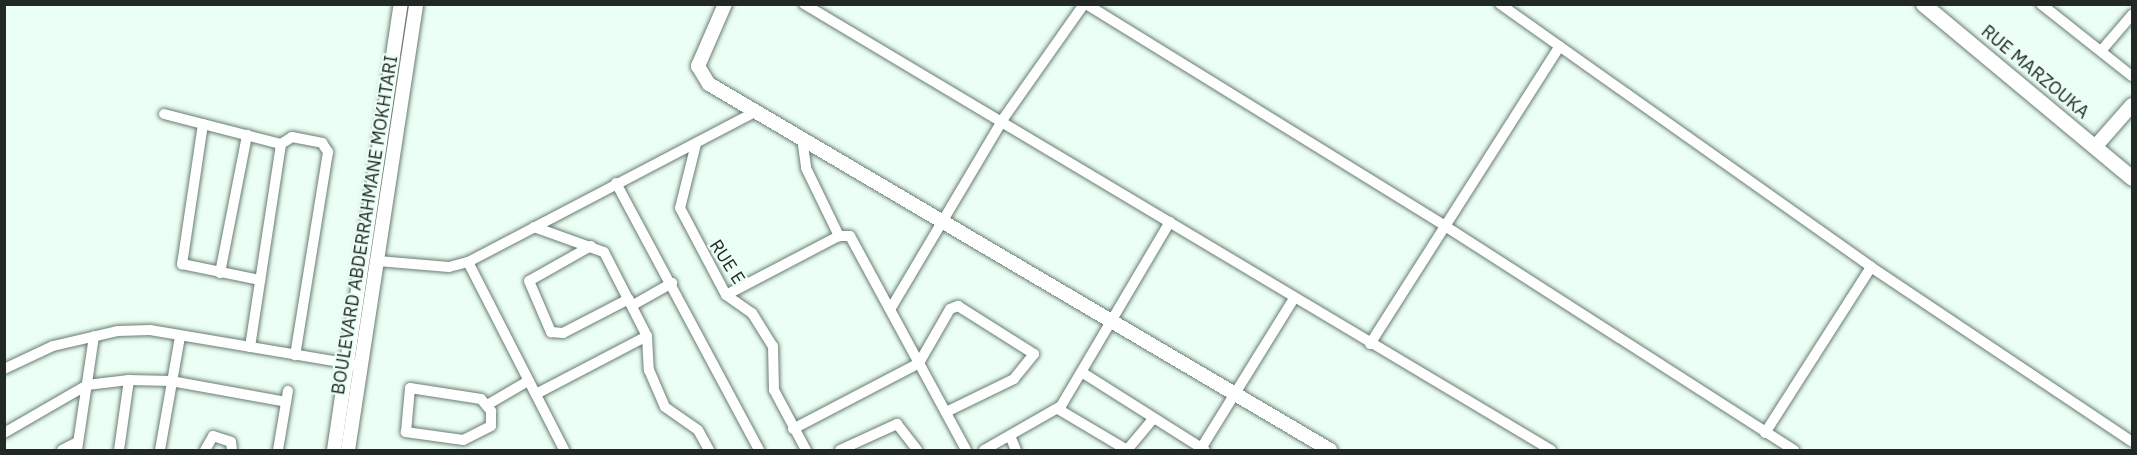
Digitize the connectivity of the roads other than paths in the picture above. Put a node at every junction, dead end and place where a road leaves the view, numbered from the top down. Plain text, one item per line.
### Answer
1 (401, 4) edge
2 (416, 4) edge
3 (725, 4) edge
4 (804, 4) edge
5 (1085, 4) edge
6 (1500, 4) edge
7 (1923, 4) edge
8 (2041, 4) edge
9 (2133, 15) edge
10 (1560, 46) junction
11 (2101, 51) junction
12 (391, 74) junction
13 (406, 75) junction
14 (2133, 76) edge
15 (2133, 105) edge
16 (757, 111) junction
17 (164, 114) dead end
18 (1003, 119) junction
19 (203, 124) junction
20 (247, 135) junction
21 (802, 138) junction
22 (389, 139) junction
23 (281, 144) junction
24 (696, 144) junction
25 (2095, 147) junction
26 (2133, 178) edge
27 (616, 183) junction
28 (943, 221) junction
29 (1170, 222) junction
30 (534, 226) junction
31 (1445, 226) junction
32 (839, 236) junction
33 (591, 246) junction
34 (378, 261) junction
35 (468, 262) junction
36 (1871, 267) junction
37 (220, 273) junction
38 (260, 280) junction
39 (672, 283) junction
40 (726, 295) junction
41 (1293, 300) junction
42 (631, 302) junction
43 (891, 308) junction
44 (1113, 322) junction
45 (94, 336) junction
46 (180, 336) junction
47 (647, 336) junction
48 (1370, 344) junction
49 (250, 347) junction
50 (295, 355) junction
51 (347, 363) junction
52 (919, 363) junction
53 (362, 366) junction
54 (4, 369) edge
55 (1083, 373) junction
56 (129, 380) junction
57 (171, 381) junction
58 (528, 381) junction
59 (87, 385) junction
60 (288, 391) dead end
61 (1232, 393) junction
62 (536, 394) junction
63 (286, 402) junction
64 (487, 405) junction
65 (1058, 409) junction
66 (945, 412) junction
67 (1153, 419) junction
68 (793, 429) junction
69 (4, 433) edge
70 (1765, 433) junction
71 (1010, 436) junction
72 (2133, 442) edge
73 (464, 445) edge
74 (77, 446) edge
75 (559, 449) edge
76 (62, 450) edge
77 (119, 450) edge
78 (160, 450) edge
79 (205, 450) edge
80 (232, 450) edge
81 (278, 450) edge
82 (334, 450) edge
83 (348, 450) edge
84 (709, 450) edge
85 (759, 450) edge
86 (806, 450) edge
87 (840, 450) edge
88 (917, 450) edge
89 (966, 450) edge
90 (984, 450) edge
91 (1017, 450) edge
92 (1127, 450) edge
93 (1202, 450) edge
94 (1330, 450) edge
95 (1551, 450) edge
96 (1794, 450) edge

1 - 12 main road, BOULEVARD ABDERRAHMANE MOKHTARI
2 - 13 main road, BOULEVARD ABDERRAHMANE MOKHTARI
3 - 16 main road
4 - 18 street
5 - 18 street
5 - 31 street
6 - 10 street
7 - 25 main road, RUE MARZOUKA
8 - 11 street
9 - 11 street
10 - 31 street
10 - 36 street
11 - 14 street
12 - 13 main road
12 - 22 main road, BOULEVARD ABDERRAHMANE MOKHTARI
13 - 22 main road, BOULEVARD ABDERRAHMANE MOKHTARI
15 - 25 main road
16 - 21 main road
16 - 24 street
17 - 19 street
18 - 28 street
18 - 29 street
19 - 20 street
19 - 37 street
20 - 23 street
20 - 37 street
21 - 28 main road
21 - 32 street
22 - 34 main road, BOULEVARD ABDERRAHMANE MOKHTARI
22 - 51 main road, BOULEVARD ABDERRAHMANE MOKHTARI
23 - 38 street
23 - 50 street
24 - 27 street
24 - 40 street, RUE E
25 - 26 main road, RUE MARZOUKA
27 - 30 street
27 - 39 street
28 - 43 street
28 - 44 main road
29 - 41 street
29 - 44 street
30 - 33 street
30 - 35 street
31 - 48 street
31 - 70 street
32 - 40 street
32 - 43 street
33 - 42 street
33 - 42 street
34 - 35 street
34 - 53 main road, BOULEVARD ABDERRAHMANE MOKHTARI
35 - 58 street
36 - 70 street
36 - 72 street
37 - 38 street
38 - 49 street
39 - 42 street
39 - 85 street
40 - 68 street, RUE E
41 - 48 street
41 - 61 street
42 - 47 street
43 - 52 street
44 - 55 street
44 - 61 main road
45 - 46 street
45 - 54 street
45 - 59 street
46 - 49 street
46 - 57 street
47 - 62 street
47 - 84 street
48 - 95 street
49 - 50 street
50 - 51 street
51 - 53 street
51 - 82 main road, BOULEVARD ABDERRAHMANE MOKHTARI
52 - 66 street
52 - 66 street
52 - 68 street
53 - 83 main road, BOULEVARD ABDERRAHMANE MOKHTARI
55 - 65 street
55 - 67 street
56 - 57 street
56 - 59 street
56 - 77 street
57 - 63 street
57 - 78 street
58 - 62 street
58 - 64 street
59 - 69 street
59 - 74 street
60 - 63 street
61 - 93 street
61 - 94 main road
62 - 75 street
63 - 81 street
64 - 73 street
64 - 73 street
65 - 71 street
65 - 92 street
66 - 89 street
67 - 92 street
67 - 93 street
68 - 86 street, RUE E
70 - 96 street
71 - 90 street
71 - 91 street
74 - 76 street
79 - 80 street
87 - 88 street

